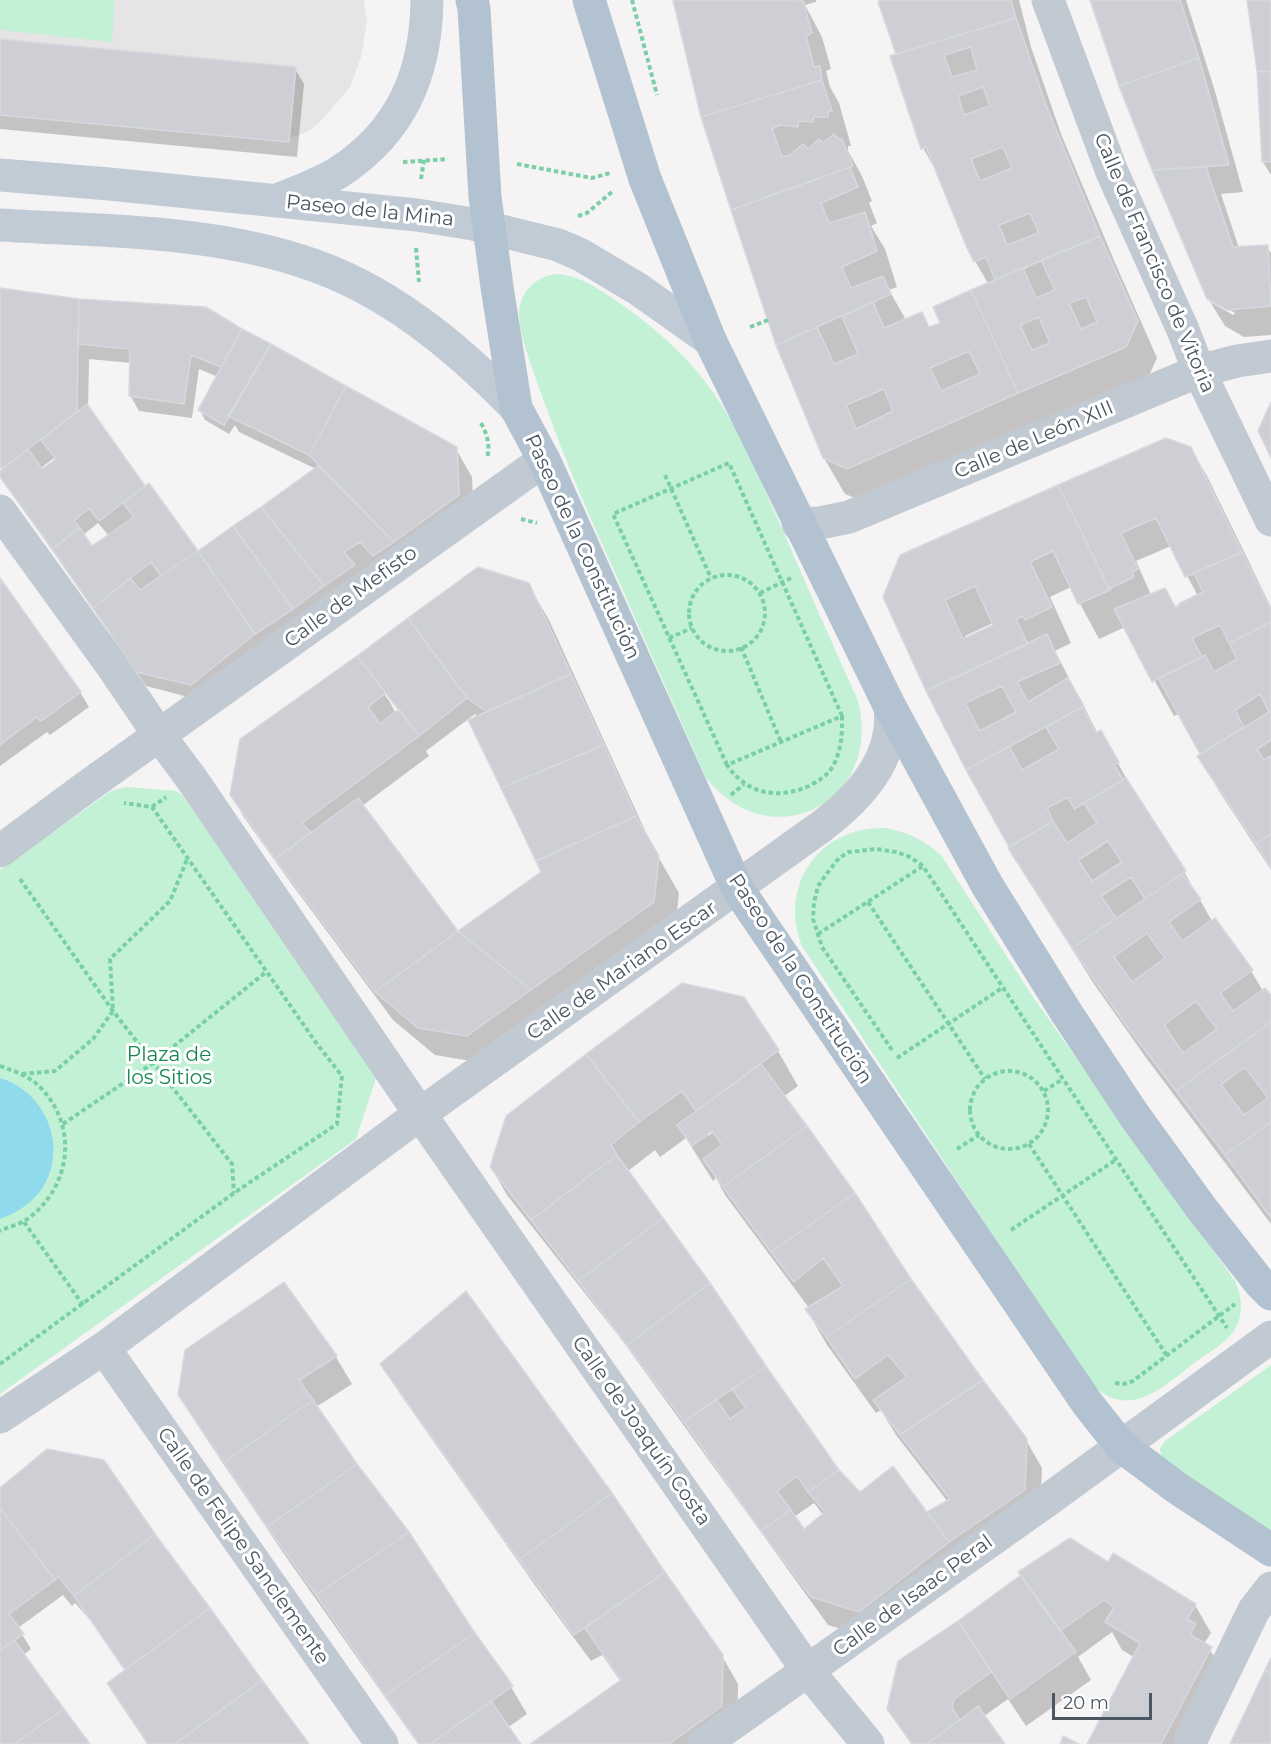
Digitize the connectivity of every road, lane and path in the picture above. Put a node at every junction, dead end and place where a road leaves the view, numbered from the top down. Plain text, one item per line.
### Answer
1 (427, 0) edge
2 (472, 0) edge
3 (632, 0) edge
4 (1048, 0) edge
5 (590, 2) edge
6 (658, 101) dead end
7 (448, 159) dead end
8 (424, 160) junction
9 (510, 162) dead end
10 (398, 163) dead end
11 (614, 172) dead end
12 (0, 175) edge
13 (421, 179) dead end
14 (617, 188) dead end
15 (276, 201) junction
16 (573, 215) dead end
17 (0, 225) edge
18 (489, 228) junction
19 (416, 243) dead end
20 (419, 288) dead end
21 (768, 320) dead end
22 (750, 327) dead end
23 (710, 340) junction
24 (1271, 356) edge
25 (1199, 371) junction
26 (516, 408) junction
27 (544, 460) junction
28 (664, 475) dead end
29 (670, 488) junction
30 (0, 511) edge
31 (1271, 520) edge
32 (798, 524) junction
33 (792, 578) dead end
34 (711, 579) junction
35 (782, 582) junction
36 (760, 593) junction
37 (692, 628) junction
38 (669, 638) junction
39 (741, 647) junction
40 (890, 707) junction
41 (842, 716) junction
42 (159, 735) junction
43 (781, 742) junction
44 (727, 765) junction
45 (744, 784) junction
46 (726, 799) dead end
47 (121, 802) dead end
48 (1, 851) edge
49 (188, 857) junction
50 (923, 866) junction
51 (737, 888) junction
52 (868, 902) junction
53 (267, 972) junction
54 (1002, 988) junction
55 (112, 1011) junction
56 (949, 1024) junction
57 (897, 1058) dead end
58 (153, 1063) junction
59 (0, 1065) edge
60 (22, 1074) junction
61 (985, 1079) junction
62 (1063, 1079) junction
63 (1044, 1091) junction
64 (420, 1114) junction
65 (63, 1124) junction
66 (979, 1135) junction
67 (1029, 1144) junction
68 (957, 1149) dead end
69 (1117, 1159) junction
70 (234, 1193) junction
71 (1062, 1196) junction
72 (24, 1221) junction
73 (1011, 1230) dead end
74 (0, 1231) edge
75 (1256, 1296) edge
76 (83, 1305) junction
77 (1219, 1318) junction
78 (1271, 1337) edge
79 (104, 1348) junction
80 (1167, 1356) junction
81 (0, 1364) edge
82 (1114, 1383) dead end
83 (0, 1417) edge
84 (1121, 1446) junction
85 (1271, 1550) edge
86 (1271, 1588) edge
87 (808, 1671) junction
88 (382, 1744) edge
89 (704, 1744) edge
90 (868, 1744) edge
91 (1189, 1744) edge

1 - 15 main road
2 - 18 main road, Paseo de la Constitución
3 - 6 path
4 - 25 street, Calle de Francisco de Vitoria
5 - 23 main road
7 - 8 path
8 - 10 path
8 - 13 path
9 - 11 path
12 - 15 main road, Paseo de la Mina
14 - 16 path
15 - 18 main road, Paseo de la Mina
17 - 26 main road
18 - 23 main road, Paseo de la Mina
18 - 26 main road, Paseo de la Constitución
19 - 20 path
21 - 22 path
23 - 32 main road
24 - 25 street, Calle de León XIII
25 - 31 street, Calle de Francisco de Vitoria
25 - 32 street, Calle de León XIII
26 - 27 main road, Paseo de la Constitución
27 - 42 street, Calle de Mefisto
27 - 51 main road, Paseo de la Constitución
28 - 29 path
29 - 34 path
29 - 35 path, Paseo de la Constitución
29 - 38 path, Paseo de la Constitución
30 - 42 street
32 - 40 main road
33 - 35 path
34 - 36 path
34 - 37 path
35 - 36 path
35 - 41 path, Paseo de la Constitución
36 - 39 path
37 - 38 path, Paseo de la Constitución
37 - 39 path
38 - 44 path, Paseo de la Constitución
39 - 43 path
40 - 51 street, Calle de Mariano Escar
40 - 75 main road
41 - 43 path
41 - 45 path, Paseo de la Constitución
42 - 48 street
42 - 64 street
43 - 44 path
44 - 45 path, Paseo de la Constitución
45 - 46 path
47 - 49 path
48 - 55 path
49 - 53 path
49 - 55 path
50 - 52 path, Paseo de la Constitución
50 - 52 path, Paseo de la Constitución
50 - 54 path, Paseo de la Constitución
51 - 64 street, Calle de Mariano Escar
51 - 84 main road, Paseo de la Constitución
52 - 56 path
53 - 58 path
53 - 70 path
54 - 56 path, Paseo de la Constitución
54 - 62 path, Paseo de la Constitución
55 - 58 path
55 - 60 path
56 - 57 path, Paseo de la Constitución
56 - 61 path
58 - 65 path
58 - 70 path
59 - 60 path
60 - 65 path
61 - 63 path
61 - 66 path
62 - 63 path
62 - 69 path, Paseo de la Constitución
63 - 67 path
64 - 79 street
64 - 87 street, Calle de Joaquín Costa
65 - 72 path
66 - 67 path
66 - 68 path
67 - 71 path
69 - 71 path
69 - 77 path, Paseo de la Constitución
70 - 76 path
71 - 73 path
71 - 80 path
72 - 74 path
72 - 76 path
75 - 77 path
76 - 81 path
77 - 80 path
78 - 84 street, Calle de Isaac Peral
79 - 83 street
79 - 88 street, Calle de Felipe Sanclemente
80 - 82 path
84 - 85 main road, Paseo de la Constitución
84 - 87 street, Calle de Isaac Peral
86 - 91 street
87 - 89 street, Calle de Isaac Peral
87 - 90 street, Calle de Joaquín Costa

